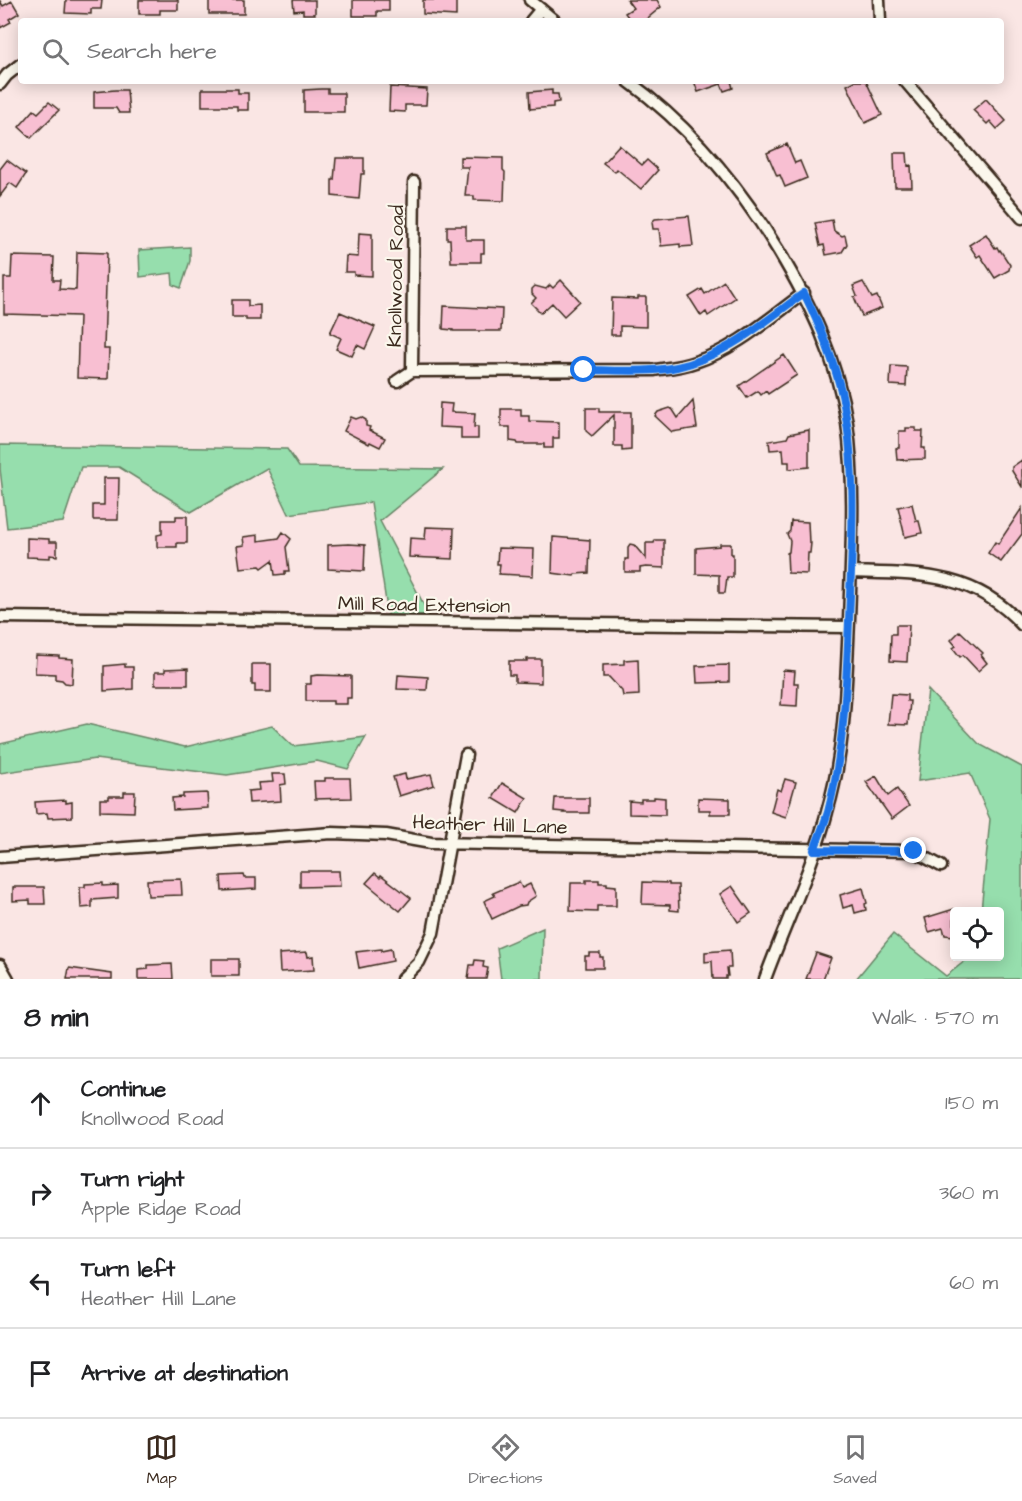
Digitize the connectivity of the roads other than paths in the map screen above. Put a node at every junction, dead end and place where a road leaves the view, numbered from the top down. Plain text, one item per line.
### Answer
1 (530, 0) edge
2 (879, 0) edge
3 (541, 9) junction
4 (534, 18) edge
5 (552, 18) edge
6 (880, 18) edge
7 (18, 66) edge
8 (0, 84) edge
9 (632, 84) edge
10 (908, 84) edge
11 (414, 182) dead end
12 (1022, 218) edge
13 (804, 293) junction
14 (412, 371) junction
15 (397, 381) dead end
16 (851, 572) junction
17 (0, 617) edge
18 (1020, 619) edge
19 (848, 627) junction
20 (466, 755) dead end
21 (451, 843) junction
22 (814, 850) junction
23 (0, 857) edge
24 (941, 866) dead end
25 (0, 964) edge
26 (8, 979) edge
27 (402, 979) edge
28 (765, 979) edge

1 - 3 street
2 - 6 street
3 - 4 street
3 - 5 street
7 - 8 street
9 - 13 street
10 - 12 street
11 - 14 street, Knollwood Road
13 - 14 street, Knollwood Road
13 - 16 street
14 - 15 street, Knollwood Road
16 - 18 street
16 - 19 street
17 - 19 street, Mill Road Extension
19 - 22 street
20 - 21 street
21 - 22 street, Heather Hill Lane
21 - 23 street, Heather Hill Lane
21 - 27 street
22 - 24 street, Heather Hill Lane
22 - 28 street
25 - 26 street

